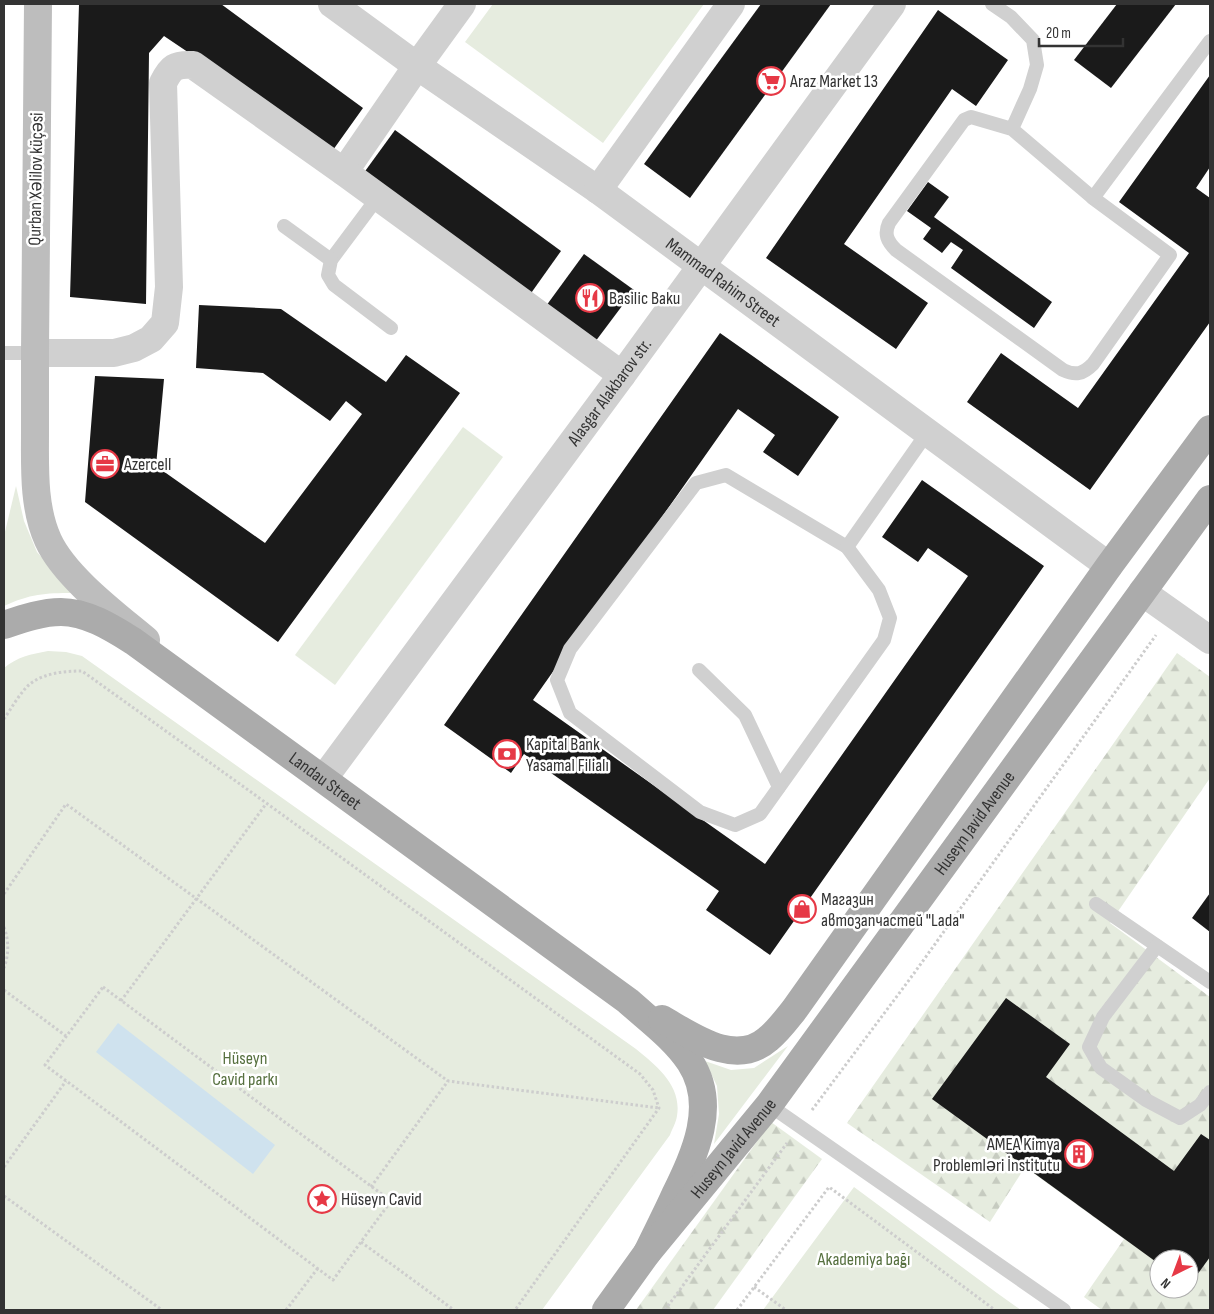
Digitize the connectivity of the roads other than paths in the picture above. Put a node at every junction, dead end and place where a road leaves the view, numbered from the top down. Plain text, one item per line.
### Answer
1 (38, 4) edge
2 (332, 4) edge
3 (462, 4) edge
4 (732, 4) edge
5 (892, 4) edge
6 (992, 4) edge
7 (1210, 41) edge
8 (417, 66) junction
9 (1012, 129) junction
10 (344, 172) junction
11 (598, 190) junction
12 (378, 197) junction
13 (1093, 198) junction
14 (284, 226) dead end
15 (331, 260) junction
16 (701, 266) junction
17 (391, 328) dead end
18 (4, 353) edge
19 (35, 353) junction
20 (622, 376) junction
21 (1210, 430) edge
22 (927, 433) junction
23 (1210, 499) edge
24 (847, 547) junction
25 (1109, 566) junction
26 (1142, 592) junction
27 (4, 625) edge
28 (1210, 640) edge
29 (699, 670) dead end
30 (221, 705) junction
31 (324, 778) junction
32 (779, 787) junction
33 (1096, 904) dead end
34 (1157, 946) junction
35 (1210, 982) edge
36 (628, 1001) junction
37 (1210, 1092) edge
38 (769, 1105) junction
39 (647, 1253) junction
40 (606, 1310) edge
41 (1064, 1310) edge

1 - 19 main road, Qurban Xəlilov küçəsi
2 - 8 street, Mammad Rahim Street
3 - 8 street
4 - 11 street
5 - 16 street, Alasgar Alakbarov str.
6 - 9 lane
7 - 13 lane
8 - 10 street
8 - 11 street, Mammad Rahim Street
9 - 13 lane
9 - 13 lane
10 - 12 street
10 - 19 street
11 - 16 street, Mammad Rahim Street
12 - 15 lane
12 - 20 street
14 - 15 lane
15 - 17 lane
16 - 20 street, Alasgar Alakbarov str.
16 - 22 street, Mammad Rahim Street
18 - 19 lane
19 - 30 main road, Qurban Xəlilov küçəsi
20 - 31 street, Alasgar Alakbarov str.
21 - 25 main road
22 - 24 lane
22 - 25 street, Mammad Rahim Street
23 - 26 main road, Huseyn Javid Avenue
24 - 32 lane
24 - 32 lane
25 - 36 main road
26 - 28 street
26 - 38 main road, Huseyn Javid Avenue
27 - 30 main road, Landau Street
29 - 32 lane
30 - 31 main road, Landau Street
31 - 36 main road, Landau Street
33 - 34 lane
34 - 35 lane
34 - 37 lane
36 - 39 main road
38 - 39 main road, Huseyn Javid Avenue
38 - 41 lane
39 - 40 main road, Huseyn Javid Avenue

